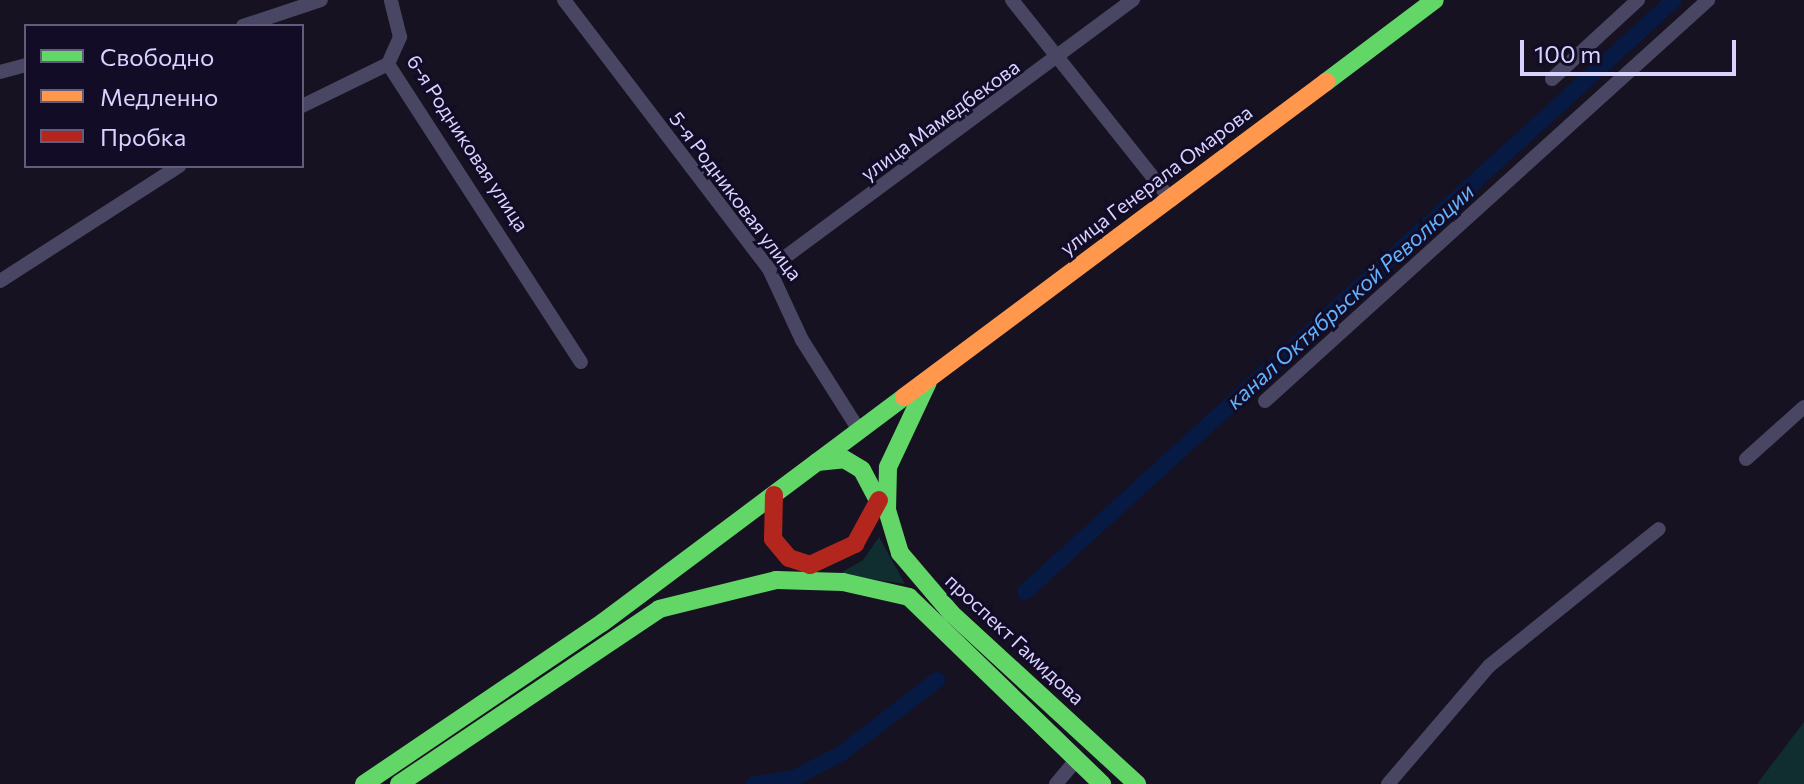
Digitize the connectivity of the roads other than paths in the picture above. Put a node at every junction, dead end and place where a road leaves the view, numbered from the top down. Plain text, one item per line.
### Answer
1 (321, 0) edge
2 (391, 0) edge
3 (564, 0) edge
4 (1012, 0) edge
5 (1133, 0) edge
6 (1436, 0) edge
7 (1638, 0) edge
8 (1708, 0) edge
9 (249, 24) edge
10 (1055, 60) junction
11 (388, 64) junction
12 (24, 66) edge
13 (0, 72) edge
14 (1552, 79) dead end
15 (304, 105) edge
16 (176, 168) edge
17 (1170, 199) junction
18 (769, 269) junction
19 (0, 281) edge
20 (581, 362) dead end
21 (910, 393) junction
22 (1265, 401) dead end
23 (1804, 407) edge
24 (857, 427) junction
25 (1746, 459) dead end
26 (812, 463) junction
27 (774, 495) junction
28 (883, 503) junction
29 (1659, 529) dead end
30 (817, 572) junction
31 (608, 629) junction
32 (576, 652) junction
33 (1076, 760) junction
34 (364, 784) edge
35 (399, 784) edge
36 (1056, 784) edge
37 (1102, 784) edge
38 (1137, 784) edge
39 (1388, 784) edge

1 - 9 street
2 - 11 street, 6-я Родниковая улица
3 - 18 street, 5-я Родниковая улица
4 - 10 street
5 - 10 street, улица Мамедбекова
6 - 17 main road, улица Генерала Омарова
7 - 14 street
8 - 22 street
10 - 17 street
10 - 18 street, улица Мамедбекова
11 - 15 street
11 - 20 street, 6-я Родниковая улица
12 - 13 street
16 - 19 street
17 - 21 main road, улица Генерала Омарова
18 - 24 street, 5-я Родниковая улица
21 - 24 main road, улица Генерала Омарова
21 - 28 main road
23 - 25 street
24 - 26 main road, улица Генерала Омарова
26 - 27 main road
26 - 28 main road, проспект Гамидова
27 - 30 main road
27 - 31 main road
28 - 30 main road
28 - 38 main road, проспект Гамидова
29 - 39 street
30 - 31 main road
30 - 33 main road, проспект Гамидова
31 - 32 main road
32 - 34 main road
32 - 35 main road
33 - 36 street
33 - 37 main road, проспект Гамидова

